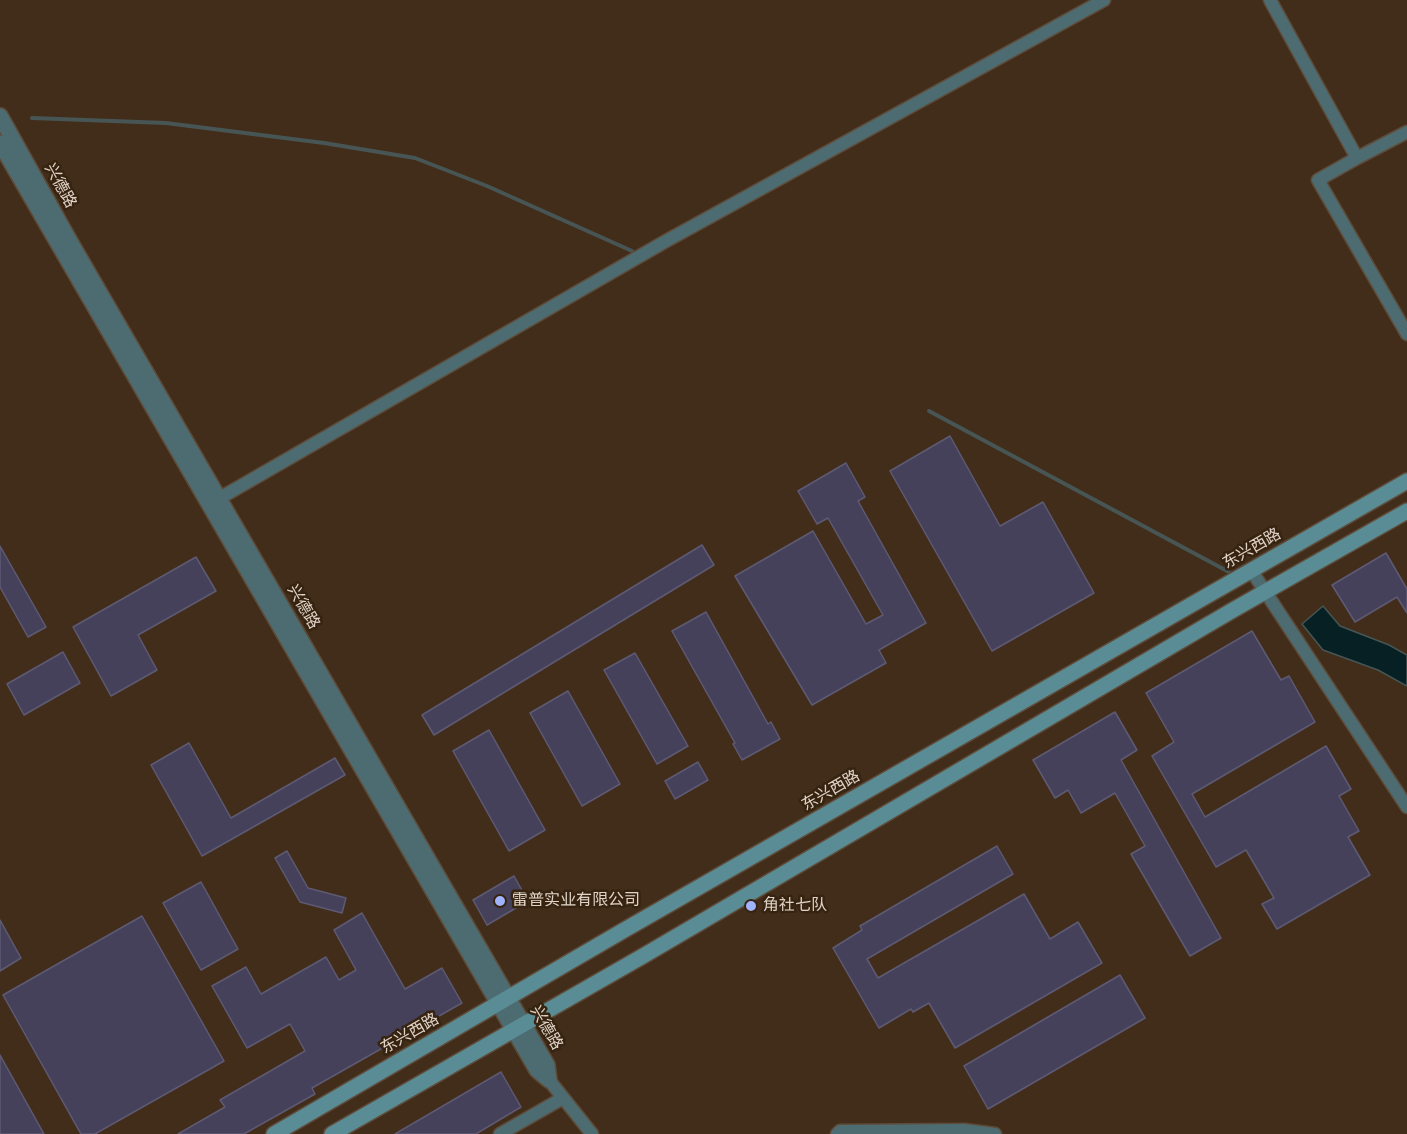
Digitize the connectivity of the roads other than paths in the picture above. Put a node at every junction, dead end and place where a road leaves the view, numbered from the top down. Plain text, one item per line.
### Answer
1 (1104, 0) edge
2 (1270, 0) edge
3 (0, 116) edge
4 (1407, 132) edge
5 (0, 143) edge
6 (1357, 158) junction
7 (1407, 334) edge
8 (1407, 481) edge
9 (214, 501) junction
10 (1407, 511) edge
11 (1244, 574) junction
12 (1265, 592) junction
13 (1407, 807) edge
14 (504, 1001) junction
15 (518, 1027) junction
16 (549, 1080) joint
17 (563, 1098) junction
18 (274, 1134) edge
19 (332, 1134) edge
20 (500, 1134) edge
21 (592, 1134) edge
22 (837, 1134) edge
23 (995, 1134) edge

1 - 9 street
2 - 6 street
3 - 9 street, 兴德路
4 - 6 street
5 - 9 street, 兴德路
6 - 7 street
8 - 11 main road, 东兴西路
9 - 14 street, 兴德路
10 - 12 main road
11 - 12 street
11 - 14 main road, 东兴西路
12 - 13 street
12 - 15 main road
14 - 15 street, 兴德路
14 - 18 main road, 东兴西路
15 - 16 street, 兴德路
15 - 19 main road
16 - 17 street
17 - 20 street
17 - 21 street
22 - 23 street

